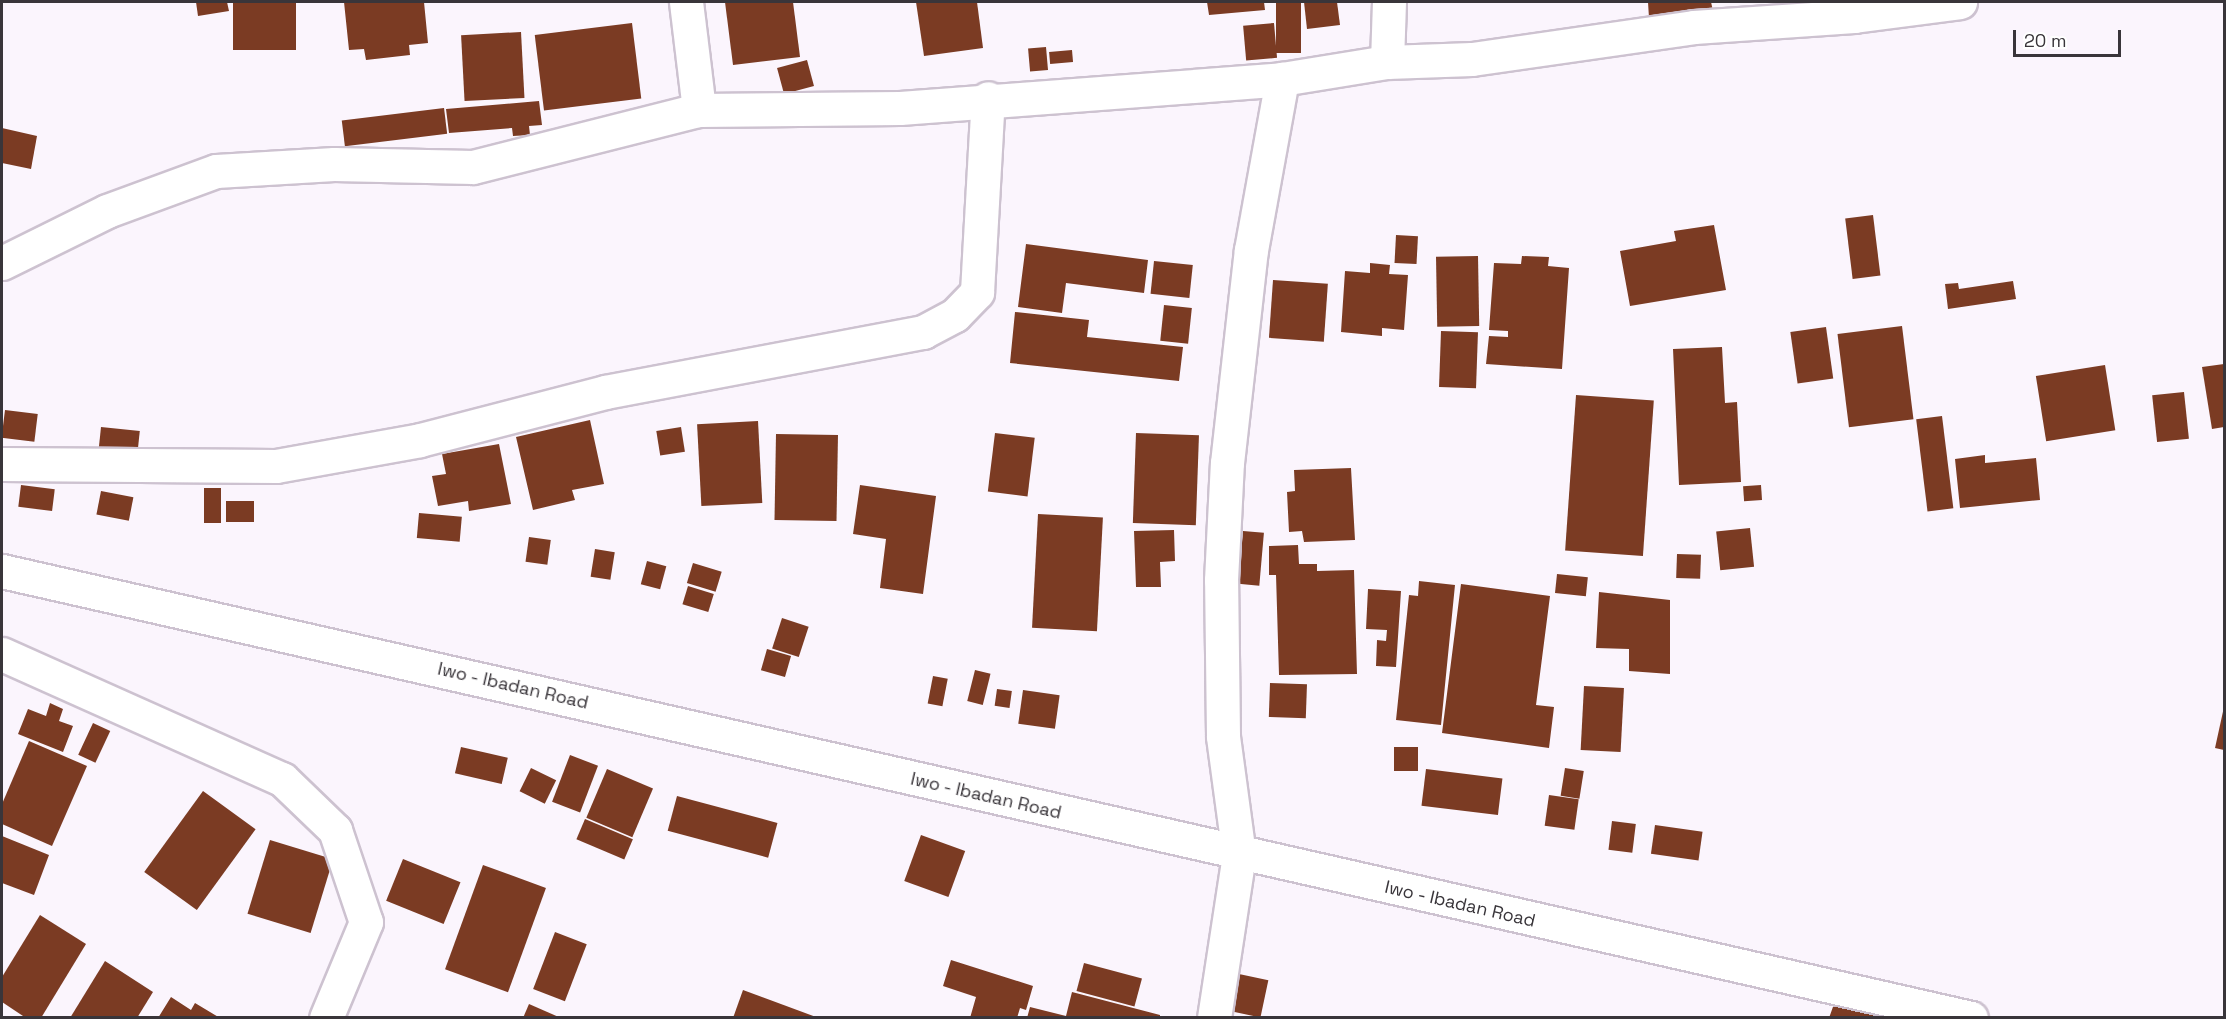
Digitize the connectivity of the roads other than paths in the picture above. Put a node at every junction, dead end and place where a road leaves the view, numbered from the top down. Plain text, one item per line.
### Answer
1 (686, 2) edge
2 (1389, 2) edge
3 (1960, 2) edge
4 (1387, 62) junction
5 (1282, 79) junction
6 (988, 98) junction
7 (699, 110) junction
8 (2, 263) edge
9 (2, 464) edge
10 (2, 571) edge
11 (2, 654) edge
12 (1239, 855) junction
13 (327, 1017) edge
14 (1214, 1017) edge
15 (1971, 1017) edge

1 - 7 street
2 - 4 street
3 - 4 street
4 - 5 street
5 - 6 street
5 - 12 street
6 - 7 street
6 - 9 street
7 - 8 street
10 - 12 street, Iwo - Ibadan Road
11 - 13 street
12 - 14 street
12 - 15 street, Iwo - Ibadan Road

